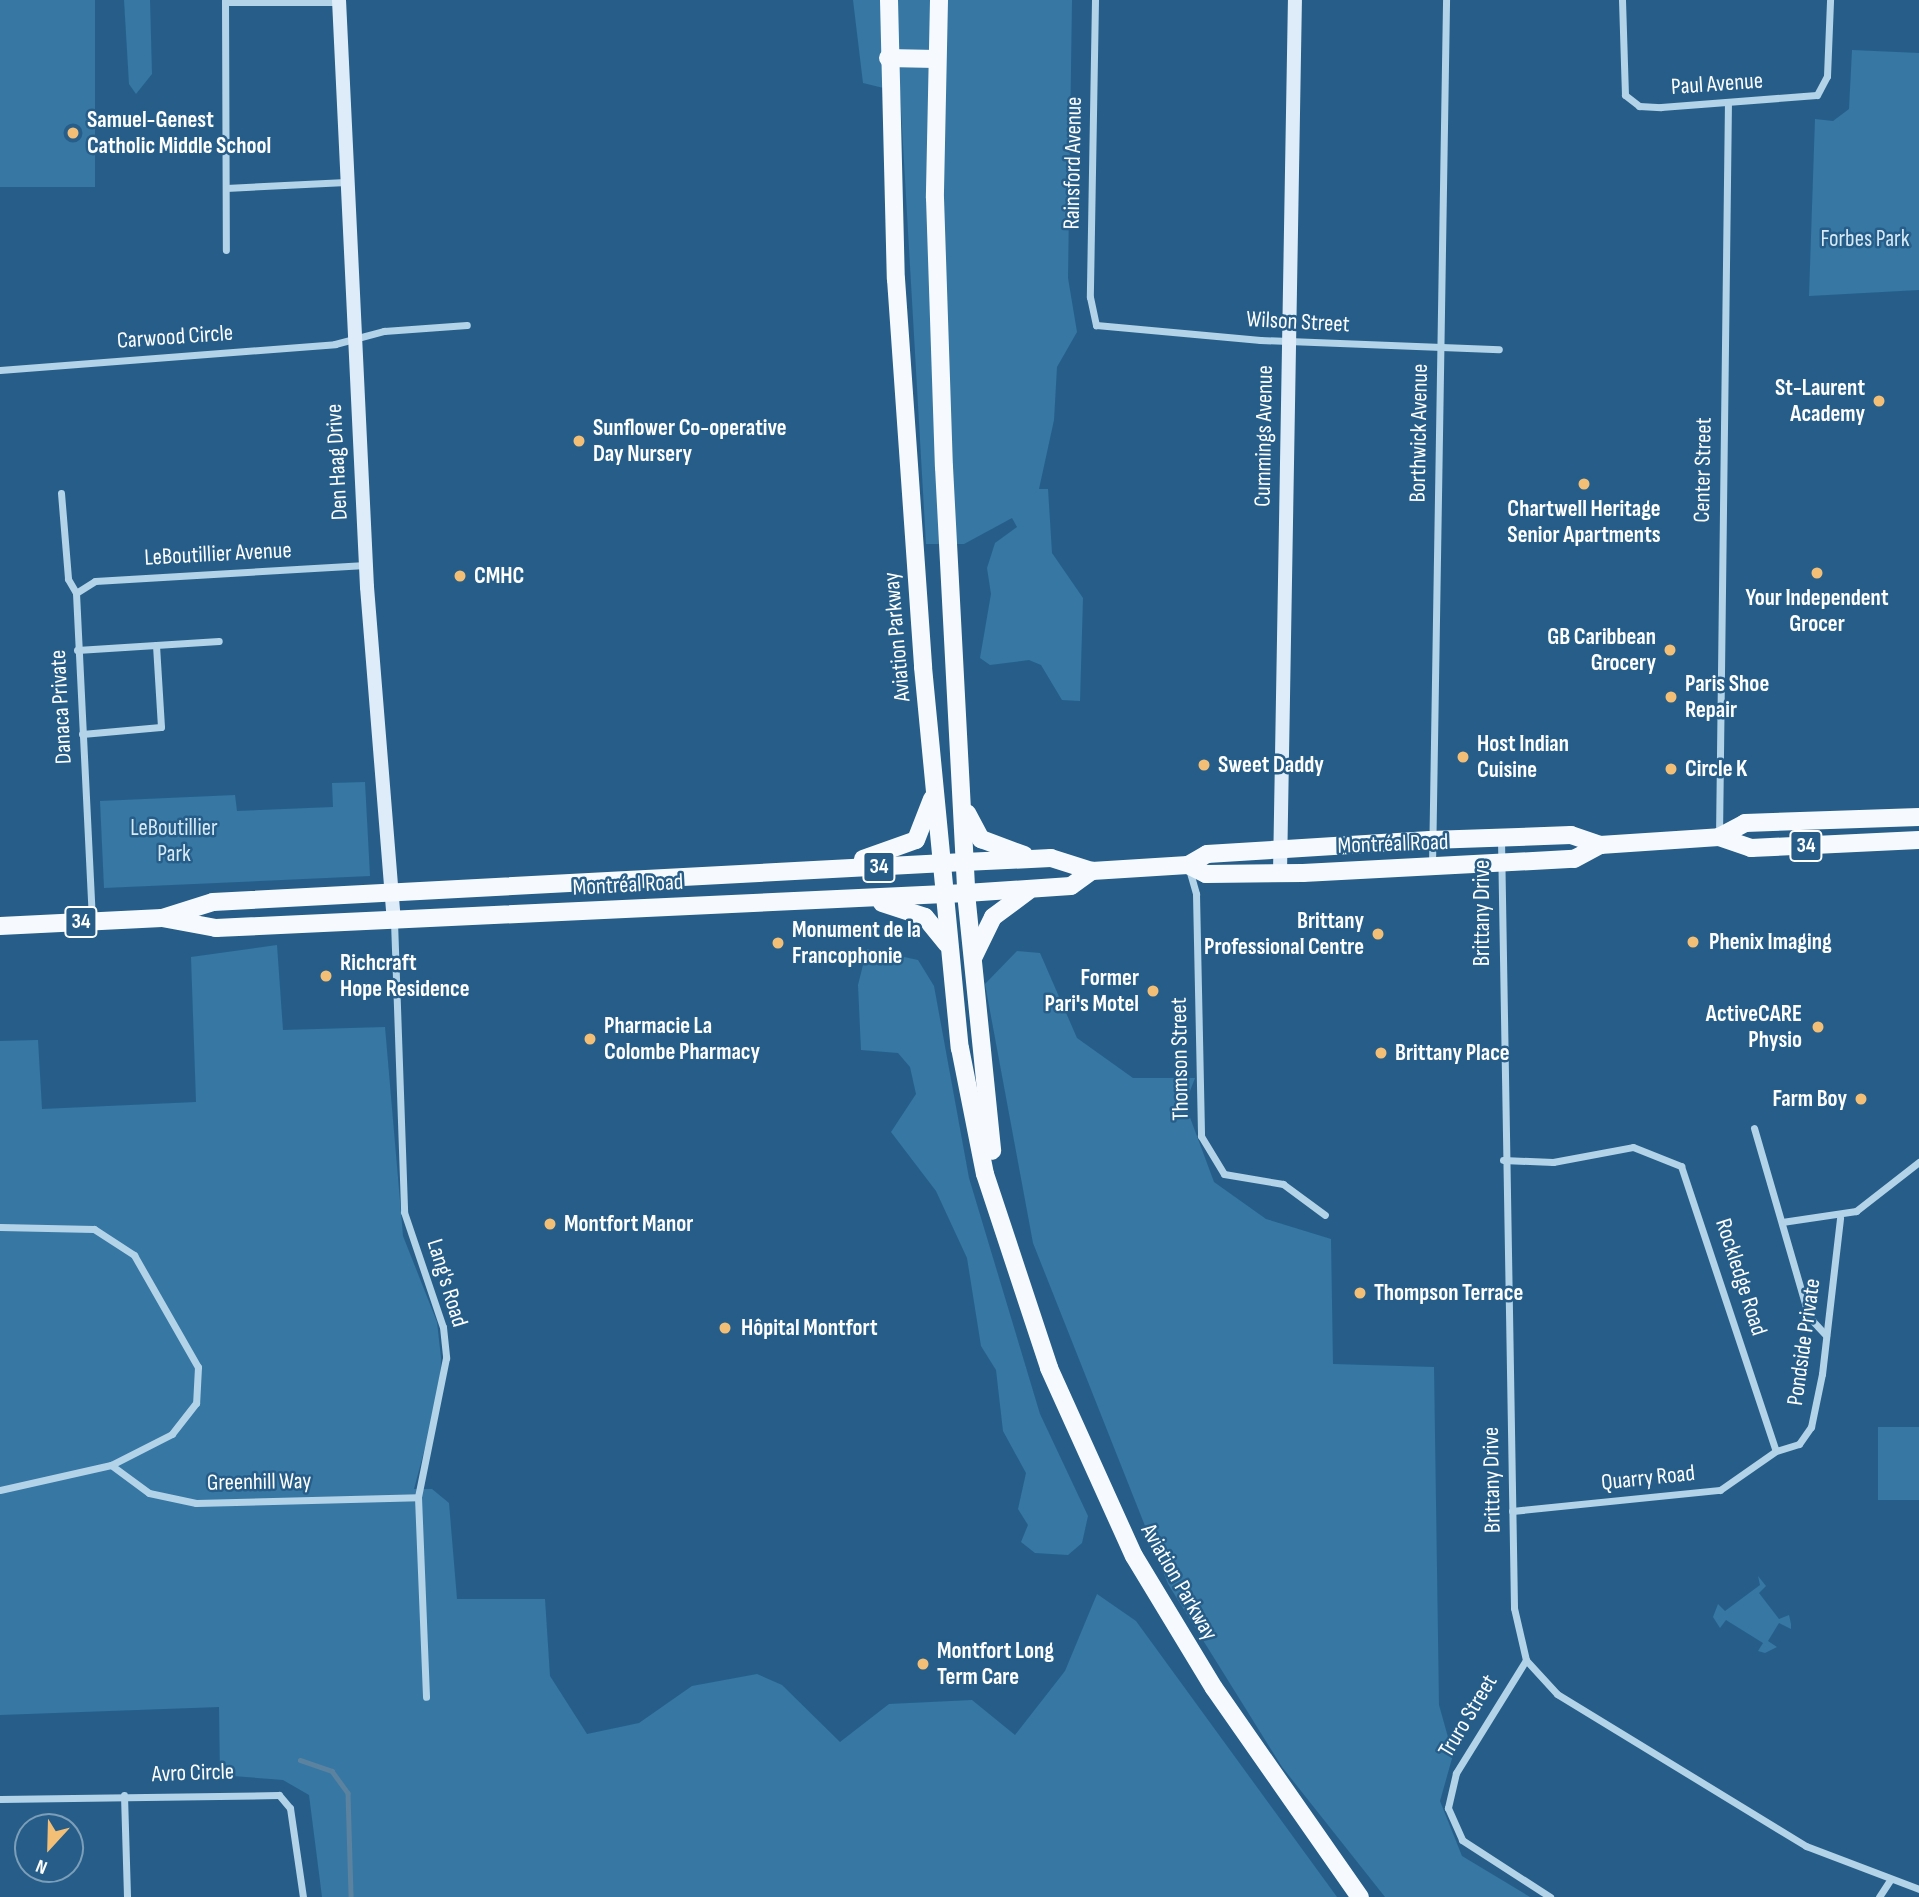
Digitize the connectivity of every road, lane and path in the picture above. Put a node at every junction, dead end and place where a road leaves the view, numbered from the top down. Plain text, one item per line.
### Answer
1 (889, 0) edge
2 (939, 0) edge
3 (1095, 0) edge
4 (1295, 0) edge
5 (1446, 0) edge
6 (1622, 0) edge
7 (1830, 0) edge
8 (225, 1) edge
9 (339, 1) edge
10 (888, 58) junction
11 (936, 59) junction
12 (1728, 103) junction
13 (346, 182) junction
14 (226, 188) junction
15 (226, 250) dead end
16 (1096, 324) joint
17 (467, 325) dead end
18 (1289, 341) junction
19 (353, 342) junction
20 (1440, 347) junction
21 (1499, 349) dead end
22 (0, 370) edge
23 (61, 493) dead end
24 (366, 565) junction
25 (76, 593) junction
26 (219, 641) dead end
27 (156, 645) junction
28 (77, 650) junction
29 (82, 734) junction
30 (935, 768) junction
31 (962, 794) junction
32 (1919, 817) edge
33 (1719, 837) junction
34 (1501, 838) junction
35 (1430, 840) junction
36 (1919, 840) edge
37 (1600, 845) junction
38 (1280, 850) junction
39 (1034, 859) junction
40 (964, 862) junction
41 (941, 863) junction
42 (1188, 864) junction
43 (1501, 864) junction
44 (1432, 867) junction
45 (817, 870) junction
46 (1092, 871) junction
47 (1280, 873) junction
48 (1031, 889) junction
49 (393, 893) junction
50 (943, 893) junction
51 (966, 893) junction
52 (862, 898) junction
53 (162, 918) junction
54 (93, 921) junction
55 (394, 921) junction
56 (0, 926) edge
57 (951, 951) junction
58 (972, 966) junction
59 (1754, 1128) dead end
60 (1503, 1160) junction
61 (1919, 1162) edge
62 (1325, 1216) dead end
63 (1840, 1218) junction
64 (1782, 1222) junction
65 (0, 1227) edge
66 (1013, 1261) junction
67 (1826, 1335) junction
68 (1776, 1451) junction
69 (111, 1465) junction
70 (0, 1490) edge
71 (418, 1497) junction
72 (1512, 1511) junction
73 (1525, 1660) junction
74 (426, 1697) dead end
75 (124, 1795) junction
76 (0, 1799) edge
77 (1890, 1880) junction
78 (1919, 1889) edge
79 (127, 1897) edge
80 (303, 1897) edge
81 (1360, 1897) edge
82 (1550, 1897) edge
83 (1879, 1897) edge

1 - 10 main road, Aviation Parkway
2 - 11 main road, Aviation Parkway
3 - 16 street, Rainsford Avenue
4 - 18 street, Cummings Avenue
5 - 20 street, Borthwick Avenue
6 - 12 street, Paul Avenue
7 - 12 street, Paul Avenue
8 - 9 street
8 - 14 street
9 - 13 street, Den Haag Drive
10 - 11 main road
10 - 30 main road, Aviation Parkway
11 - 31 main road, Aviation Parkway
12 - 33 street, Center Street
13 - 14 street
13 - 19 street, Den Haag Drive
14 - 15 street
16 - 18 street, Wilson Street
17 - 19 street, Carwood Circle
18 - 20 street, Wilson Street
18 - 38 street, Cummings Avenue
19 - 22 street, Carwood Circle
19 - 24 street, Den Haag Drive
20 - 21 street, Wilson Street
20 - 35 street, Borthwick Avenue
23 - 25 street, Danaca Private
24 - 25 street, LeBoutillier Avenue
24 - 49 street, Den Haag Drive
25 - 28 street, Danaca Private
26 - 27 street
27 - 28 street
27 - 29 street
28 - 29 street, Danaca Private
29 - 54 street, Danaca Private
30 - 41 main road, Aviation Parkway
30 - 45 main road
31 - 39 main road
31 - 40 main road, Aviation Parkway
32 - 33 main road, Montréal Road / 34
33 - 36 main road, Montréal Road / 34
33 - 37 main road, Montréal Road / 34
34 - 35 main road, Montréal Road / 34
34 - 37 main road, Montréal Road / 34
34 - 43 street, Brittany Drive
35 - 38 main road, Montréal Road / 34
35 - 44 street, Borthwick Avenue
37 - 43 main road, Montréal Road / 34
38 - 42 main road, Montréal Road / 34
38 - 47 street, Cummings Avenue
39 - 40 main road, Montréal Road / 34
39 - 46 main road, Montréal Road / 34
40 - 41 main road, Montréal Road / 34
40 - 51 main road, Aviation Parkway
41 - 45 main road, Montréal Road / 34
41 - 50 main road, Aviation Parkway
42 - 46 main road, Montréal Road / 34
42 - 47 main road, Montréal Road / 34
42 - 62 street, Thomson Street
43 - 44 main road, Montréal Road / 34
43 - 60 street, Brittany Drive
44 - 47 main road, Montréal Road / 34
45 - 49 main road, Montréal Road / 34
46 - 48 main road, Montréal Road / 34
48 - 51 main road, Montréal Road / 34
48 - 58 main road
49 - 53 main road, Montréal Road / 34
49 - 55 street, Den Haag Drive
50 - 51 main road, Montréal Road / 34
50 - 52 main road, Montréal Road / 34
50 - 57 main road, Aviation Parkway
51 - 58 main road, Aviation Parkway
52 - 55 main road, Montréal Road / 34
52 - 57 main road
53 - 54 main road, Montréal Road / 34
53 - 55 main road, Montréal Road / 34
54 - 56 main road, Montréal Road / 34
55 - 71 street, Lang's Road
57 - 66 main road, Aviation Parkway
58 - 66 main road, Aviation Parkway
59 - 64 street
60 - 68 street, Rockledge Road
60 - 72 street, Brittany Drive
61 - 63 street
63 - 64 street
63 - 67 street, Pondside Private
64 - 67 street
65 - 69 street
66 - 81 main road, Aviation Parkway
67 - 68 street, Pondside Private
68 - 72 street, Quarry Road
69 - 70 street
69 - 71 street, Greenhill Way
71 - 74 street, Lang's Road
72 - 73 street, Brittany Drive
73 - 77 street, Brittany Drive
73 - 82 street, Truro Street
75 - 76 street, Avro Circle
75 - 79 street
75 - 80 street, Avro Circle
77 - 78 street, Brittany Drive
77 - 83 street

